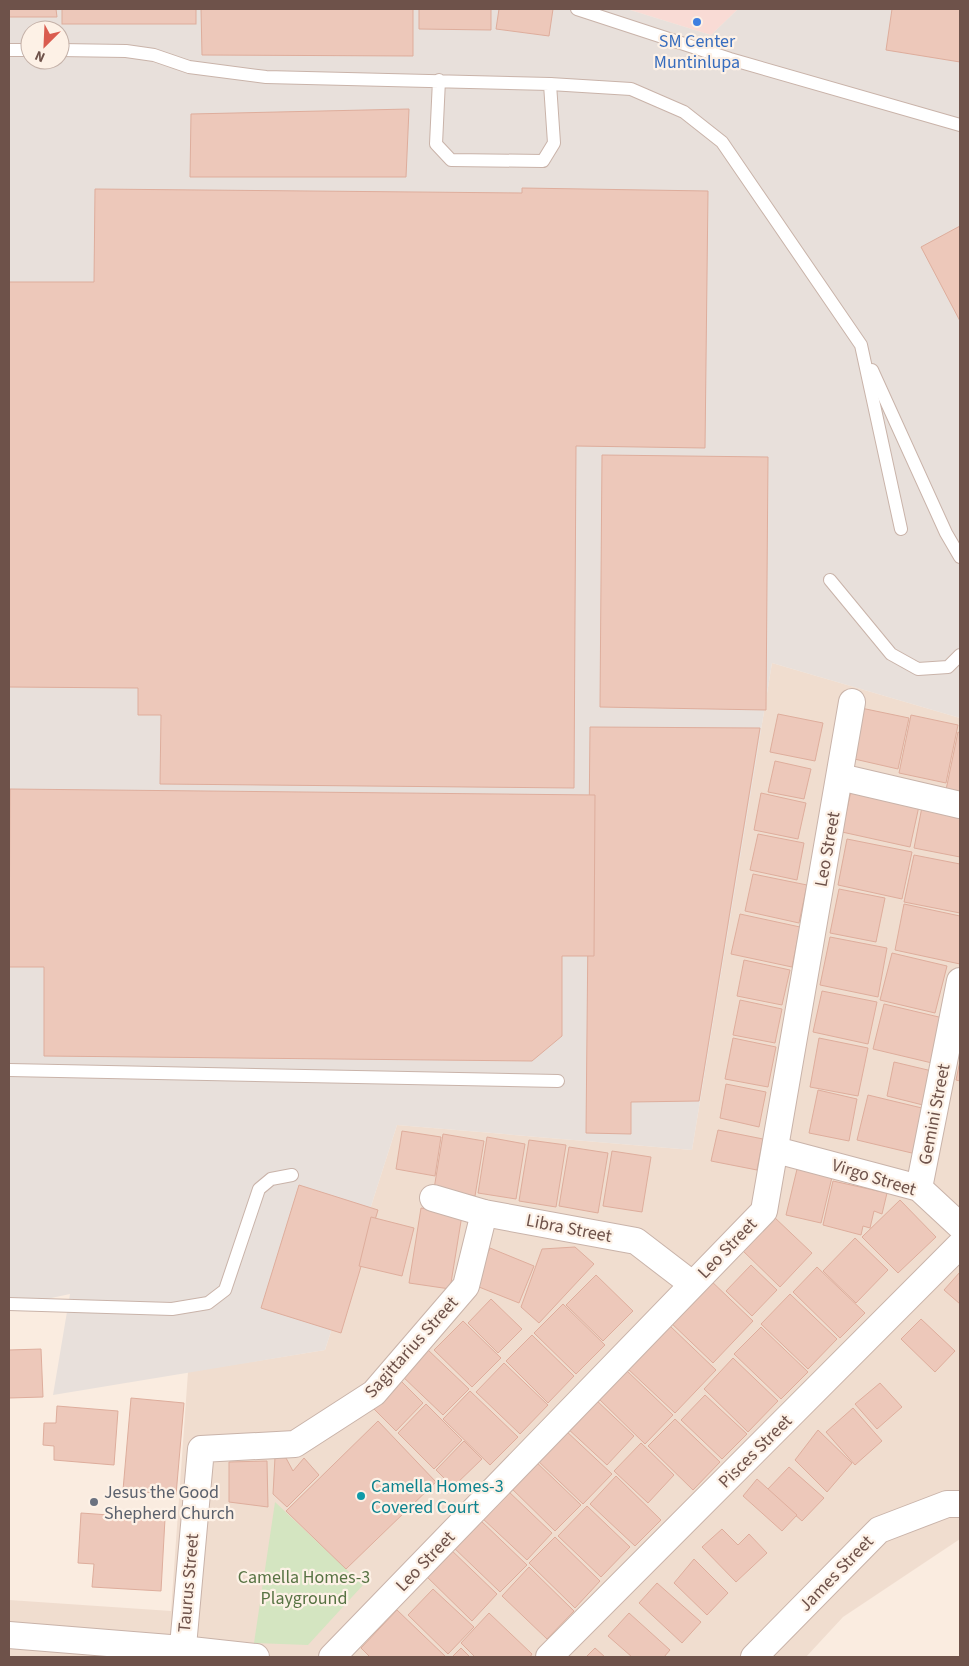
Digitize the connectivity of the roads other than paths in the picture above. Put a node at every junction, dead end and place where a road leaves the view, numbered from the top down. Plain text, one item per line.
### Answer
1 (577, 9) edge
2 (70, 50) edge
3 (439, 80) junction
4 (550, 84) junction
5 (960, 125) edge
6 (861, 345) junction
7 (901, 529) dead end
8 (960, 557) edge
9 (830, 580) dead end
10 (960, 655) edge
11 (852, 702) dead end
12 (840, 777) junction
13 (960, 805) edge
14 (960, 981) edge
15 (9, 1070) edge
16 (558, 1081) dead end
17 (776, 1150) junction
18 (292, 1176) dead end
19 (919, 1188) junction
20 (433, 1198) dead end
21 (484, 1213) junction
22 (960, 1226) edge
23 (960, 1245) edge
24 (692, 1284) junction
25 (9, 1304) edge
26 (201, 1449) joint
27 (960, 1504) edge
28 (9, 1635) edge
29 (182, 1653) edge
30 (256, 1657) edge
31 (332, 1657) edge
32 (549, 1657) edge
33 (754, 1657) edge

1 - 5 lane
2 - 3 lane
3 - 4 lane
3 - 4 lane
4 - 6 lane
6 - 7 lane
6 - 8 lane
9 - 10 lane
11 - 12 street, Leo Street
12 - 13 street
12 - 17 street, Leo Street
14 - 19 street, Gemini Street
15 - 16 lane
17 - 19 street, Virgo Street
17 - 24 street, Leo Street
18 - 25 lane
19 - 22 street, Virgo Street
20 - 21 street, Libra Street
21 - 24 street, Libra Street
21 - 26 street, Sagittarius Street
23 - 32 street, Pisces Street
24 - 31 street, Leo Street
26 - 29 street, Taurus Street
27 - 33 street, James Street
28 - 29 street
29 - 30 street

